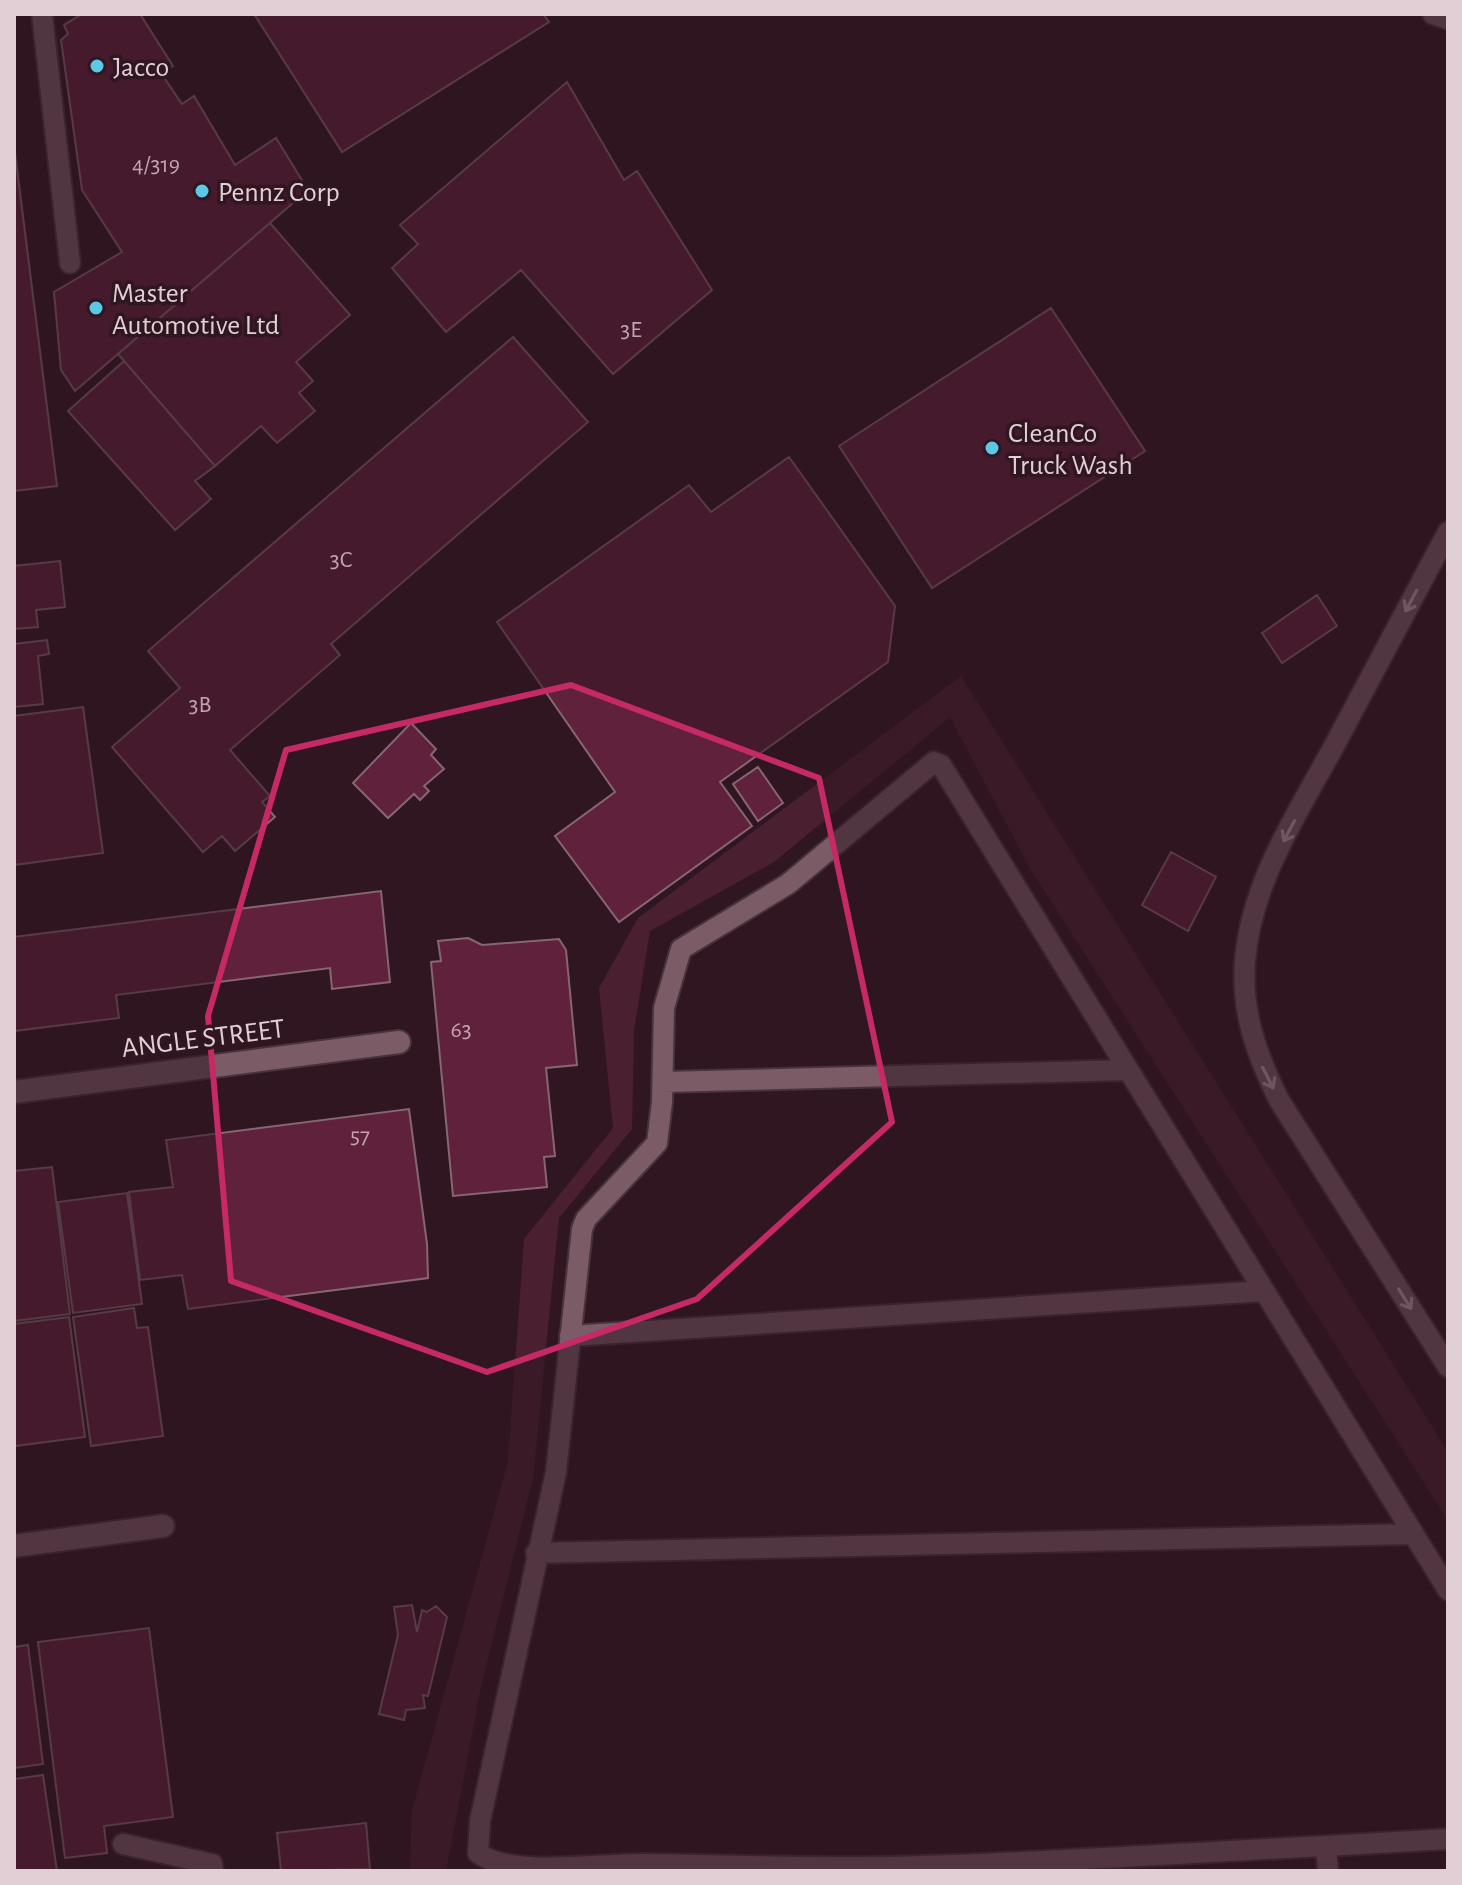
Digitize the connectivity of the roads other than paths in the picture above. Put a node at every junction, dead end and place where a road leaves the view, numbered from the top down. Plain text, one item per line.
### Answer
1 (42, 14) edge
2 (1433, 14) edge
3 (1448, 19) edge
4 (70, 263) dead end
5 (1448, 532) edge
6 (399, 1042) dead end
7 (1128, 1070) junction
8 (663, 1082) junction
9 (14, 1092) edge
10 (1264, 1291) junction
11 (570, 1336) junction
12 (1448, 1367) edge
13 (163, 1526) dead end
14 (1413, 1534) junction
15 (14, 1546) edge
16 (536, 1553) junction
17 (1448, 1590) edge
18 (1448, 1839) edge
19 (123, 1844) dead end
20 (1326, 1846) junction
21 (213, 1871) edge
22 (1328, 1871) edge

1 - 4 lane
2 - 3 lane
5 -> 12 lane
6 - 9 street, ANGLE STREET
7 - 8 lane
7 - 8 lane
7 - 10 lane
8 - 11 lane
10 - 11 lane
10 - 14 lane
11 - 16 lane
13 - 15 street
14 - 16 lane
14 - 17 lane
16 - 20 lane
18 - 20 lane
19 - 21 lane
20 - 22 lane

